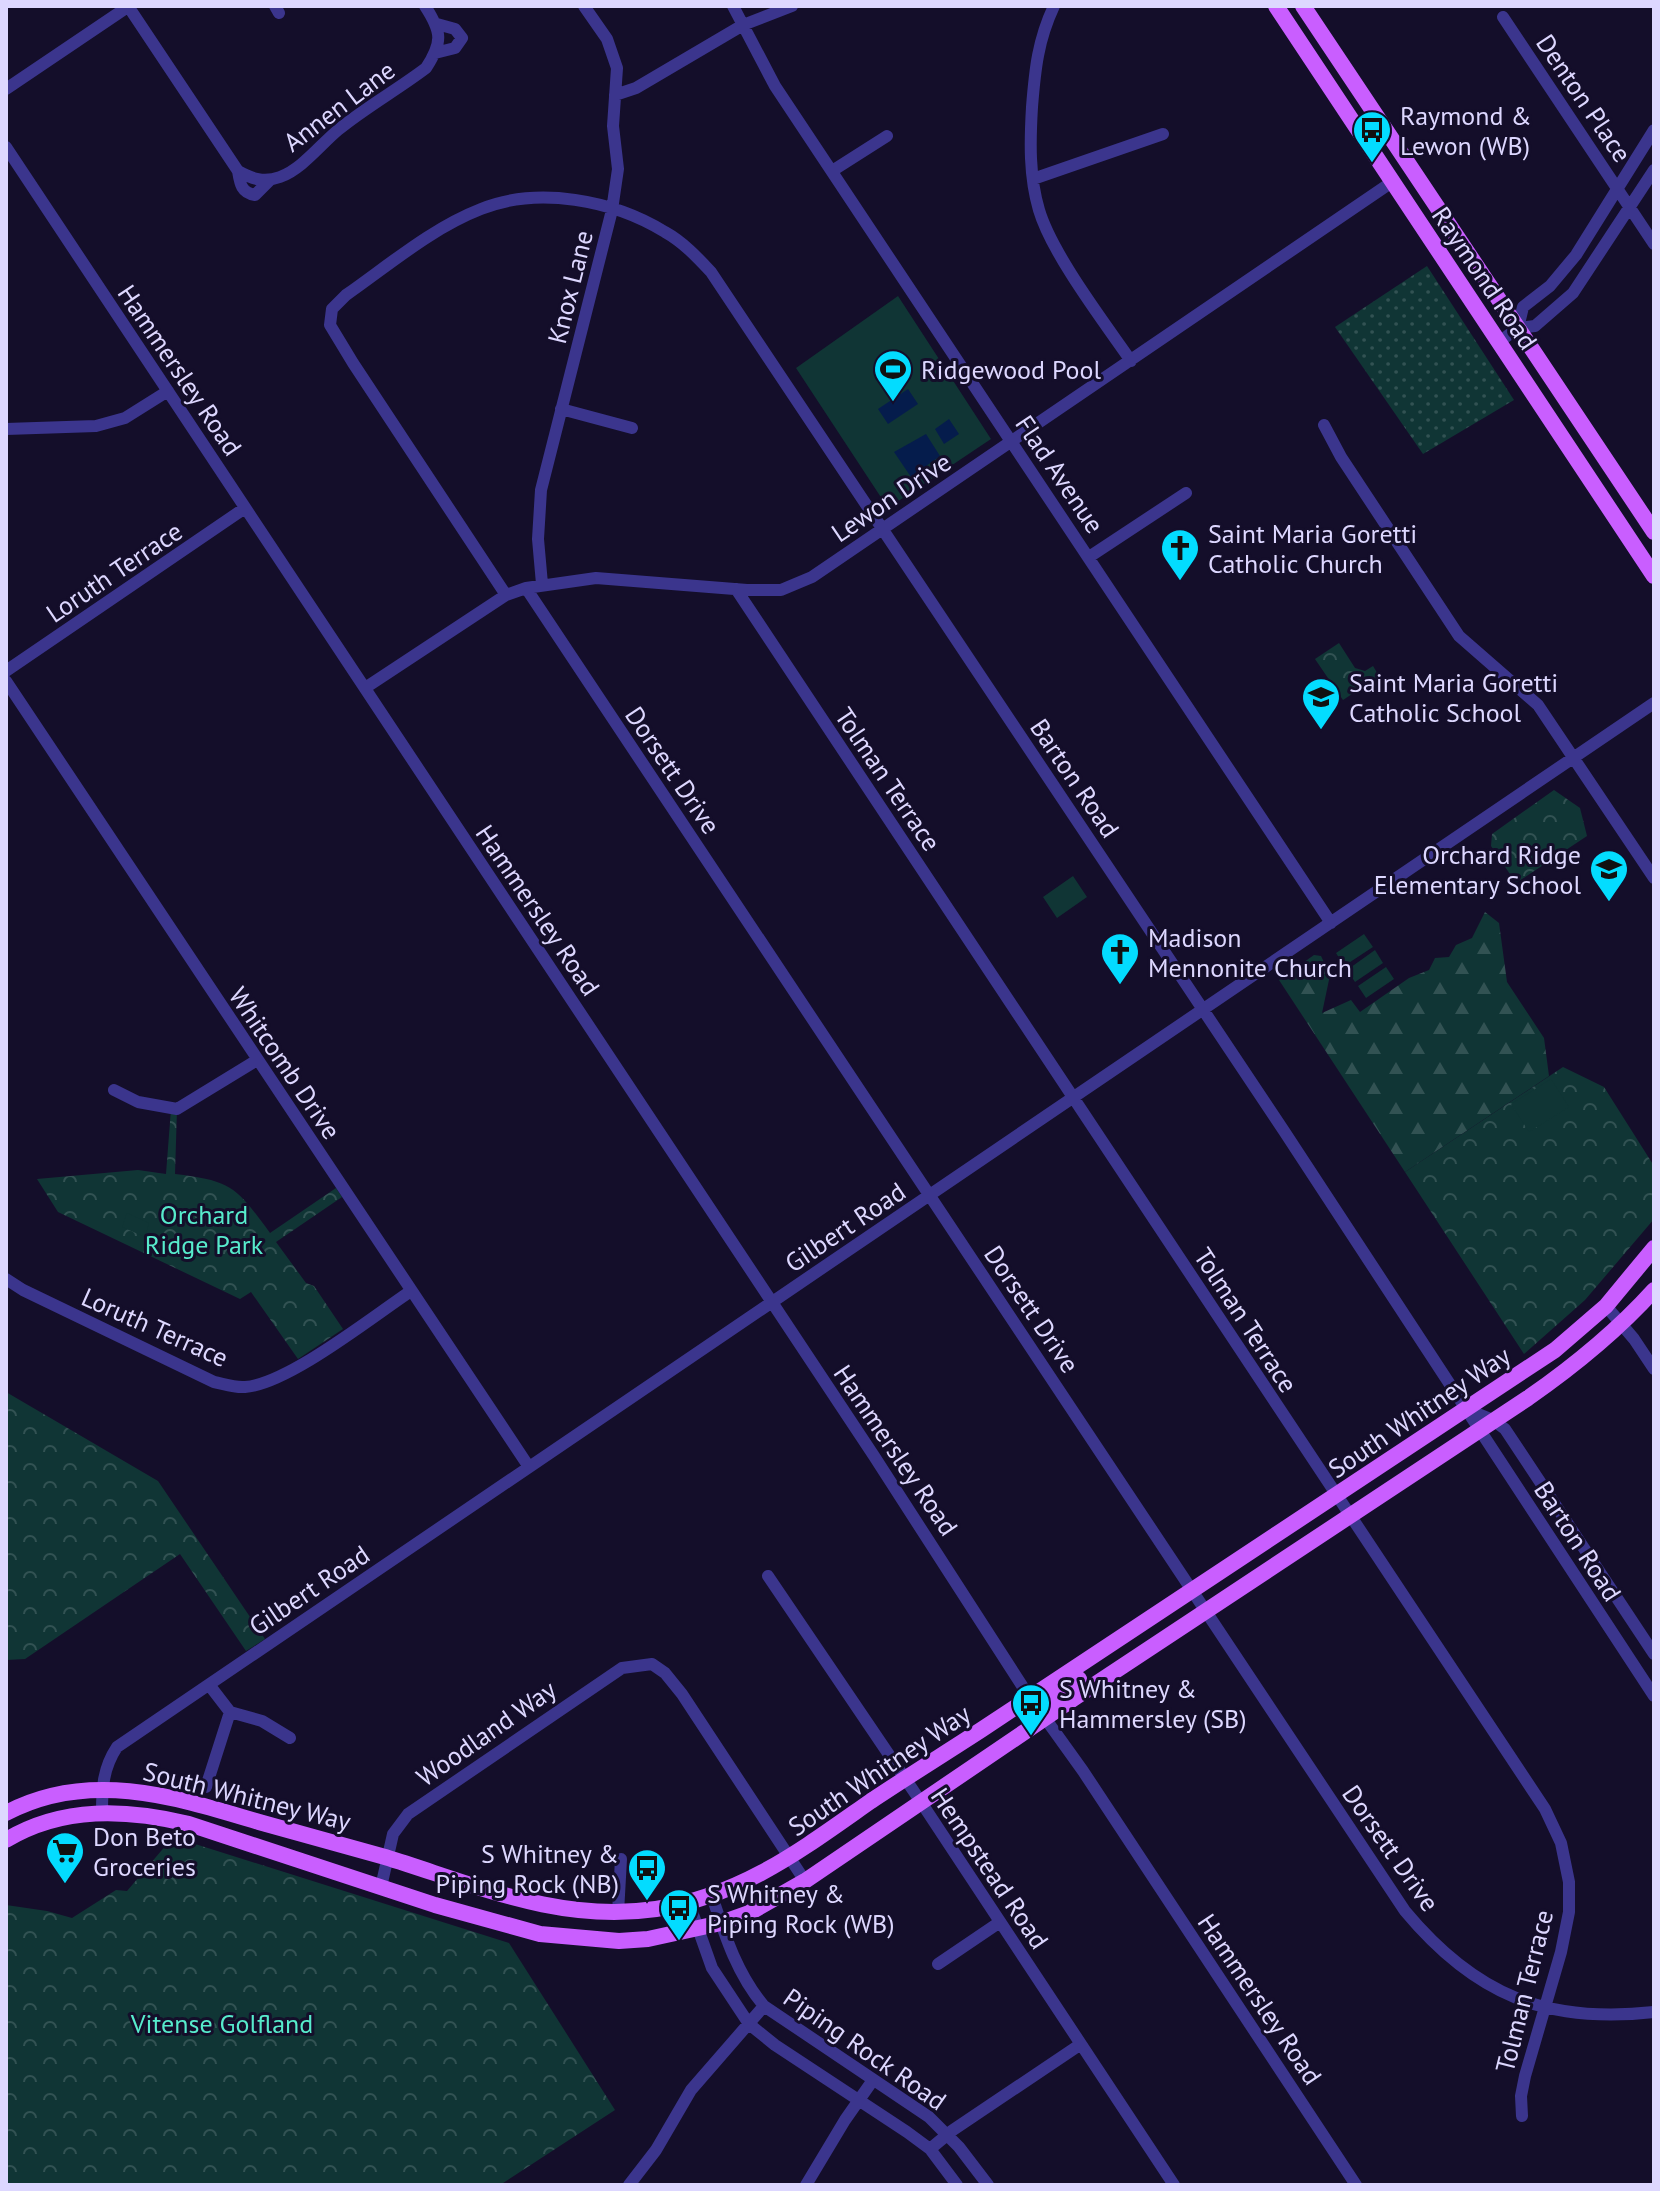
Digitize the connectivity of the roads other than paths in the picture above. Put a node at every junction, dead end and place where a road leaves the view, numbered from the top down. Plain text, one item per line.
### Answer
1 (128, 6) edge
2 (425, 6) edge
3 (584, 6) edge
4 (733, 6) edge
5 (792, 6) edge
6 (1053, 6) edge
7 (1276, 6) edge
8 (1303, 6) edge
9 (1503, 17) dead end
10 (437, 24) junction
11 (743, 25) junction
12 (435, 53) junction
13 (6, 89) edge
14 (615, 95) junction
15 (1654, 130) edge
16 (1163, 134) dead end
17 (887, 136) dead end
18 (6, 147) edge
19 (1654, 170) edge
20 (832, 171) junction
21 (1033, 179) junction
22 (1392, 182) junction
23 (1618, 188) junction
24 (1630, 208) junction
25 (612, 210) junction
26 (1654, 244) edge
27 (1518, 328) junction
28 (1499, 342) junction
29 (1131, 361) junction
30 (168, 391) junction
31 (561, 409) junction
32 (1324, 425) dead end
33 (632, 428) dead end
34 (6, 429) edge
35 (1012, 441) junction
36 (1186, 493) dead end
37 (245, 508) junction
38 (883, 529) junction
39 (1654, 532) edge
40 (1089, 557) junction
41 (1654, 576) edge
42 (542, 584) junction
43 (526, 588) junction
44 (736, 589) junction
45 (506, 595) junction
46 (6, 671) edge
47 (6, 681) edge
48 (365, 688) junction
49 (1654, 703) edge
50 (1574, 756) junction
51 (1654, 878) edge
52 (1331, 923) junction
53 (1203, 1010) junction
54 (257, 1060) junction
55 (114, 1090) dead end
56 (1073, 1098) junction
57 (930, 1195) junction
58 (1654, 1248) edge
59 (6, 1279) edge
60 (1654, 1290) edge
61 (411, 1291) junction
62 (772, 1303) junction
63 (1606, 1306) junction
64 (1623, 1325) junction
65 (1654, 1369) edge
66 (1466, 1409) junction
67 (1493, 1420) junction
68 (1478, 1430) junction
69 (529, 1467) junction
70 (1337, 1496) junction
71 (1349, 1516) junction
72 (768, 1576) dead end
73 (1192, 1593) junction
74 (1205, 1612) junction
75 (1145, 1624) junction
76 (1654, 1654) edge
77 (210, 1686) junction
78 (1654, 1696) edge
79 (1030, 1698) junction
80 (230, 1712) junction
81 (1045, 1718) junction
82 (290, 1738) dead end
83 (905, 1779) junction
84 (206, 1787) dead end
85 (102, 1788) junction
86 (921, 1802) junction
87 (102, 1812) junction
88 (6, 1813) edge
89 (6, 1840) edge
90 (387, 1858) junction
91 (790, 1858) junction
92 (621, 1859) dead end
93 (805, 1881) junction
94 (381, 1887) junction
95 (712, 1896) junction
96 (689, 1903) junction
97 (618, 1913) junction
98 (1000, 1922) junction
99 (721, 1923) junction
100 (698, 1929) junction
101 (938, 1964) dead end
102 (764, 2006) junction
103 (1545, 2007) junction
104 (1654, 2012) edge
105 (749, 2024) junction
106 (1081, 2044) junction
107 (873, 2080) junction
108 (860, 2099) junction
109 (1522, 2116) dead end
110 (947, 2135) junction
111 (930, 2149) junction
112 (629, 2185) edge
113 (806, 2185) edge
114 (957, 2185) edge
115 (988, 2185) edge
116 (1174, 2185) edge
117 (1356, 2185) edge

1 - 12 street, Annen Lane
1 - 13 street
2 - 10 street
3 - 14 street, Knox Lane
4 - 11 street, Flad Avenue
5 - 11 street
6 - 21 street
7 - 22 main road, Raymond Road
8 - 27 main road, Raymond Road
9 - 23 street, Denton Place
10 - 12 street, Annen Lane
10 - 12 street
11 - 14 street
11 - 20 street, Flad Avenue
14 - 25 street, Knox Lane
15 - 23 street
16 - 21 street
17 - 20 street
18 - 30 street, Hammersley Road
19 - 24 street
20 - 35 street, Flad Avenue
21 - 29 street
22 - 28 main road, Raymond Road
22 - 29 street, Lewon Drive
23 - 24 street, Denton Place
23 - 27 street
24 - 26 street, Denton Place
24 - 27 street
25 - 31 street, Knox Lane
25 - 38 street, Barton Road
25 - 45 street, Barton Road
27 - 28 street
27 - 39 main road, Raymond Road
28 - 41 main road, Raymond Road
29 - 35 street, Lewon Drive
30 - 34 street
30 - 37 street, Hammersley Road
31 - 33 street
31 - 42 street, Knox Lane
32 - 50 street
35 - 38 street, Lewon Drive
35 - 40 street, Flad Avenue
36 - 40 street
37 - 46 street, Loruth Terrace
37 - 48 street, Hammersley Road
38 - 44 street, Lewon Drive
38 - 53 street, Barton Road
40 - 52 street, Flad Avenue
42 - 43 street, Lewon Drive
42 - 44 street, Lewon Drive
43 - 45 street, Lewon Drive
43 - 57 street, Dorsett Drive
44 - 56 street, Tolman Terrace
45 - 48 street, Lewon Drive
47 - 54 street, Whitcomb Drive
48 - 62 street, Hammersley Road
49 - 50 street, Gilbert Road
50 - 51 street
50 - 52 street, Gilbert Road
52 - 53 street, Gilbert Road
53 - 56 street, Gilbert Road
53 - 66 street, Barton Road
54 - 55 street
54 - 61 street, Whitcomb Drive
56 - 57 street, Gilbert Road
56 - 70 street, Tolman Terrace
57 - 62 street, Gilbert Road
57 - 73 street, Dorsett Drive
58 - 63 main road, South Whitney Way
59 - 61 street, Loruth Terrace
60 - 64 main road, South Whitney Way
61 - 69 street, Whitcomb Drive
62 - 69 street, Gilbert Road
62 - 79 street, Hammersley Road
63 - 64 street
63 - 66 main road, South Whitney Way
64 - 65 street
64 - 67 main road, South Whitney Way
66 - 67 street, Barton Road
66 - 68 street, Barton Road
66 - 70 main road, South Whitney Way
67 - 68 main road, South Whitney Way
67 - 76 street, Barton Road
68 - 71 main road, South Whitney Way
68 - 78 street, Barton Road
69 - 77 street, Gilbert Road
70 - 71 street, Tolman Terrace
70 - 73 main road, South Whitney Way
71 - 74 main road, South Whitney Way
71 - 103 street, Tolman Terrace
72 - 83 street, Hempstead Road
73 - 74 street, Dorsett Drive
73 - 75 main road, South Whitney Way
74 - 81 main road, South Whitney Way
74 - 103 street, Dorsett Drive
75 - 79 main road, South Whitney Way
75 - 81 main road
77 - 80 street
77 - 85 street, Gilbert Road
79 - 83 main road, South Whitney Way
80 - 82 street
80 - 84 street
81 - 86 main road, South Whitney Way
81 - 117 street, Hammersley Road
83 - 86 street, Hempstead Road
83 - 91 main road, South Whitney Way
85 - 87 street, Gilbert Road
85 - 88 main road, South Whitney Way
85 - 90 main road, South Whitney Way
86 - 93 main road, South Whitney Way
86 - 98 street, Hempstead Road
87 - 89 main road, South Whitney Way
87 - 94 main road, South Whitney Way
90 - 91 street, Woodland Way
90 - 94 street, Woodland Way
90 - 97 main road, South Whitney Way
91 - 93 street
91 - 95 main road, South Whitney Way
92 - 97 street
93 - 99 main road, South Whitney Way
94 - 100 main road, South Whitney Way
95 - 96 main road, South Whitney Way
95 - 99 street, Piping Rock Road
96 - 97 main road, South Whitney Way
96 - 100 street, Piping Rock Road
98 - 101 street
98 - 106 street, Hempstead Road
99 - 100 main road, South Whitney Way
99 - 102 street, Piping Rock Road
100 - 105 street, Piping Rock Road
102 - 105 street
102 - 107 street, Piping Rock Road
103 - 104 street, Dorsett Drive
103 - 109 street, Tolman Terrace
105 - 108 street, Piping Rock Road
105 - 112 street
106 - 110 street
106 - 116 street, Hempstead Road
107 - 108 street
107 - 110 street, Piping Rock Road
108 - 111 street, Piping Rock Road
108 - 113 street
110 - 111 street
110 - 115 street, Piping Rock Road
111 - 114 street, Piping Rock Road

